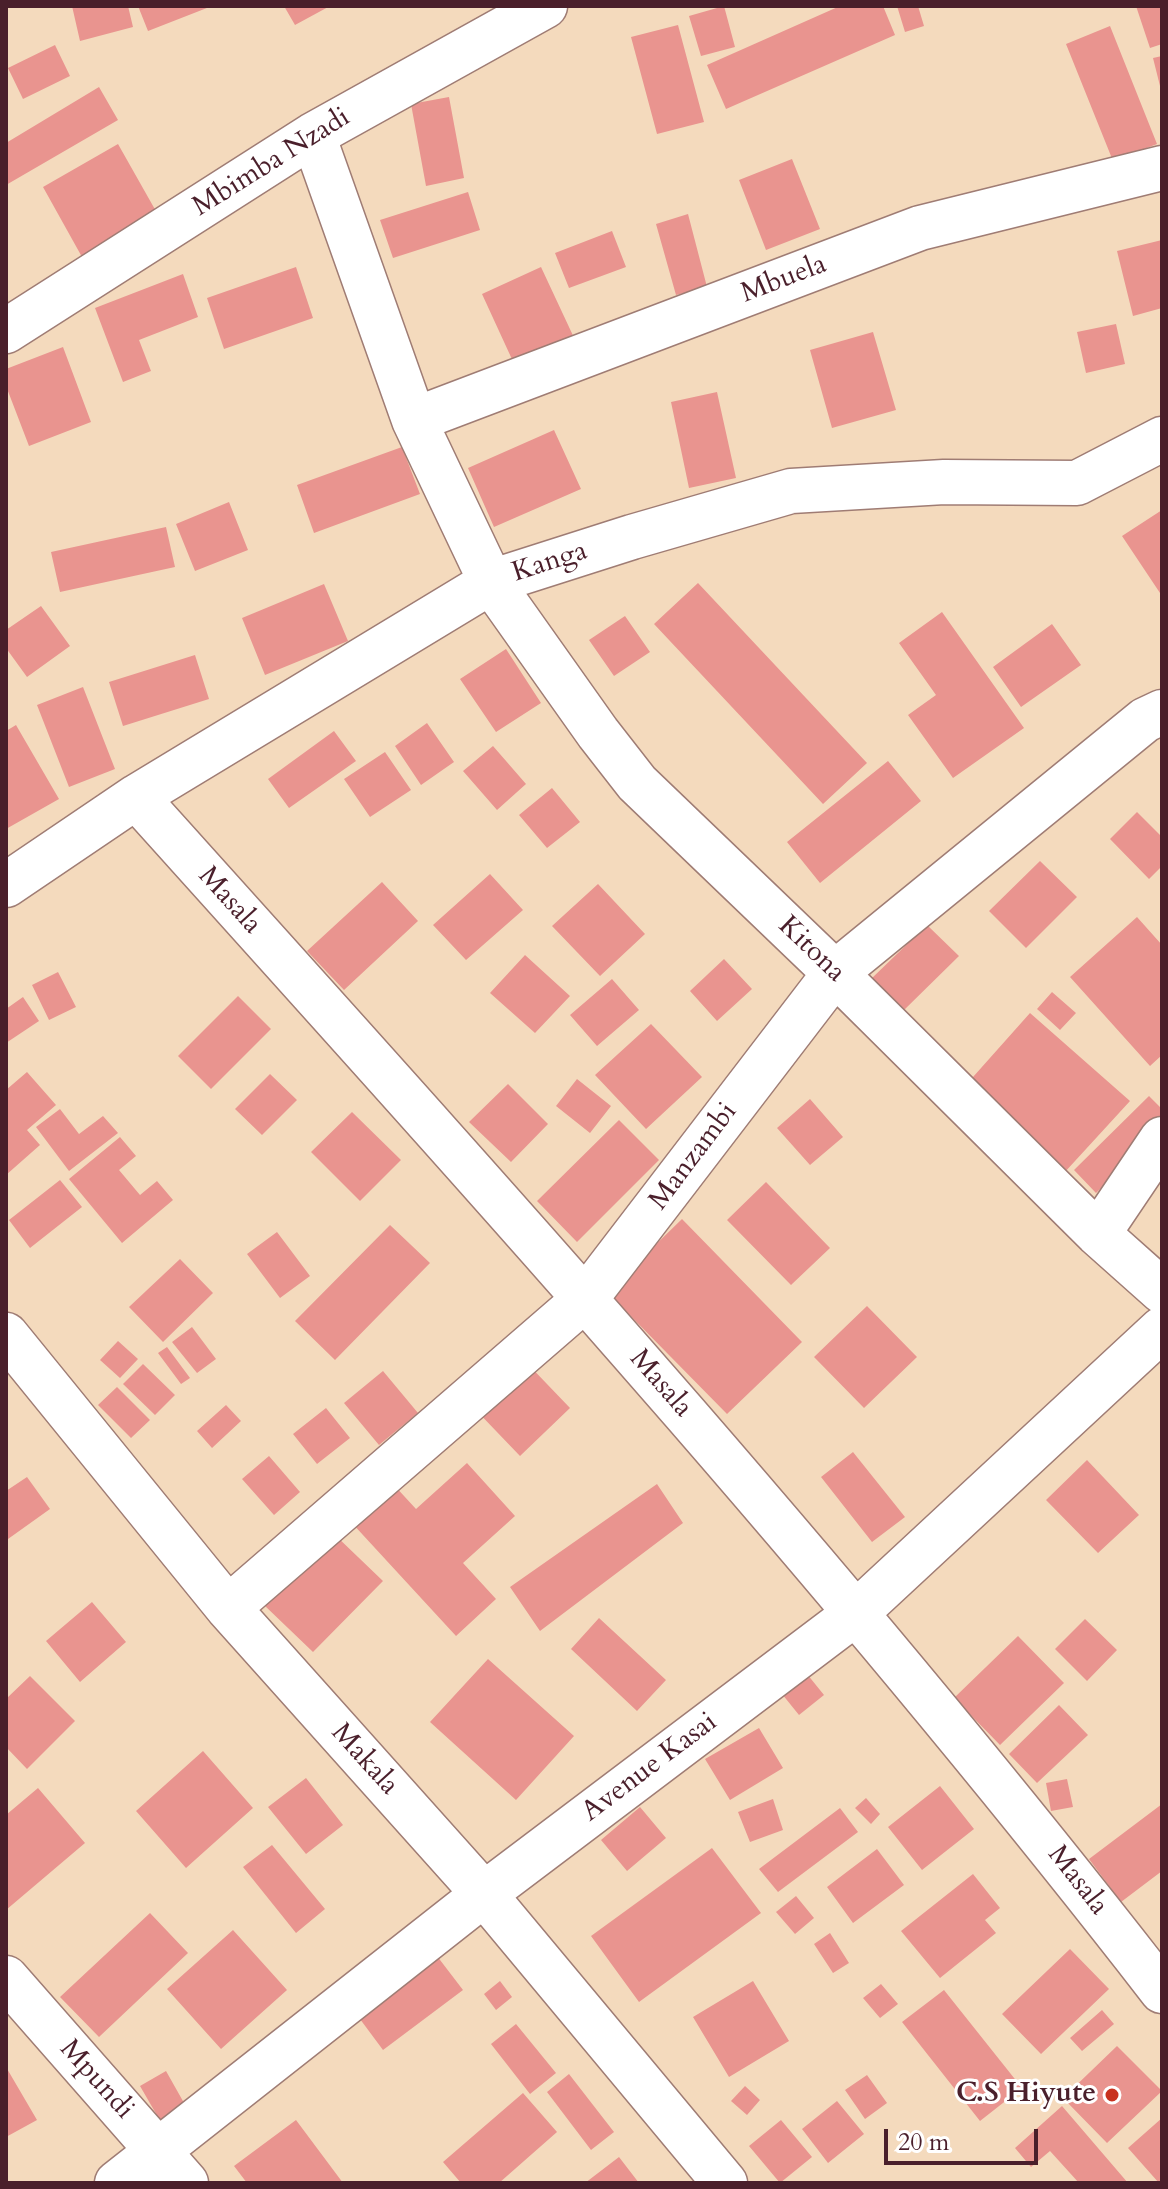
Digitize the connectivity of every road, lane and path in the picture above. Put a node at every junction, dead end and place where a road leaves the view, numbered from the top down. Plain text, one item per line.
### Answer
1 (545, 6) edge
2 (313, 135) junction
3 (1162, 168) edge
4 (6, 331) edge
5 (414, 420) junction
6 (1162, 439) edge
7 (491, 582) junction
8 (1162, 712) edge
9 (136, 797) junction
10 (6, 885) edge
11 (835, 973) junction
12 (1162, 1139) edge
13 (1098, 1234) junction
14 (1162, 1291) edge
15 (586, 1298) junction
16 (1162, 1329) edge
17 (6, 1335) edge
18 (228, 1608) junction
19 (856, 1613) junction
20 (484, 1894) junction
21 (6, 1978) edge
22 (1162, 1991) edge
23 (158, 2150) junction
24 (117, 2183) edge
25 (186, 2183) edge
26 (725, 2183) edge

1 - 2 street, Mbimba Nzadi
2 - 4 street, Mbimba Nzadi
2 - 5 street, Kitona
3 - 5 street, Mbuela
5 - 7 street, Kitona
6 - 7 street, Kanga
7 - 9 street, Kanga
7 - 11 street, Kitona
8 - 11 street, Manzambi
9 - 10 street, Kanga
9 - 15 street, Masala
11 - 13 street, Kitona
11 - 15 street, Manzambi
12 - 13 street
13 - 14 street, Kitona
15 - 18 street, Manzambi
15 - 19 street, Masala
16 - 19 street, Avenue Kasai
17 - 18 street, Makala
18 - 20 street, Makala
19 - 20 street, Avenue Kasai
19 - 22 street, Masala
20 - 23 street, Avenue Kasai
20 - 26 street, Makala
21 - 23 street, Mpundi
23 - 24 street, Avenue Kasai
23 - 25 street, Mpundi

